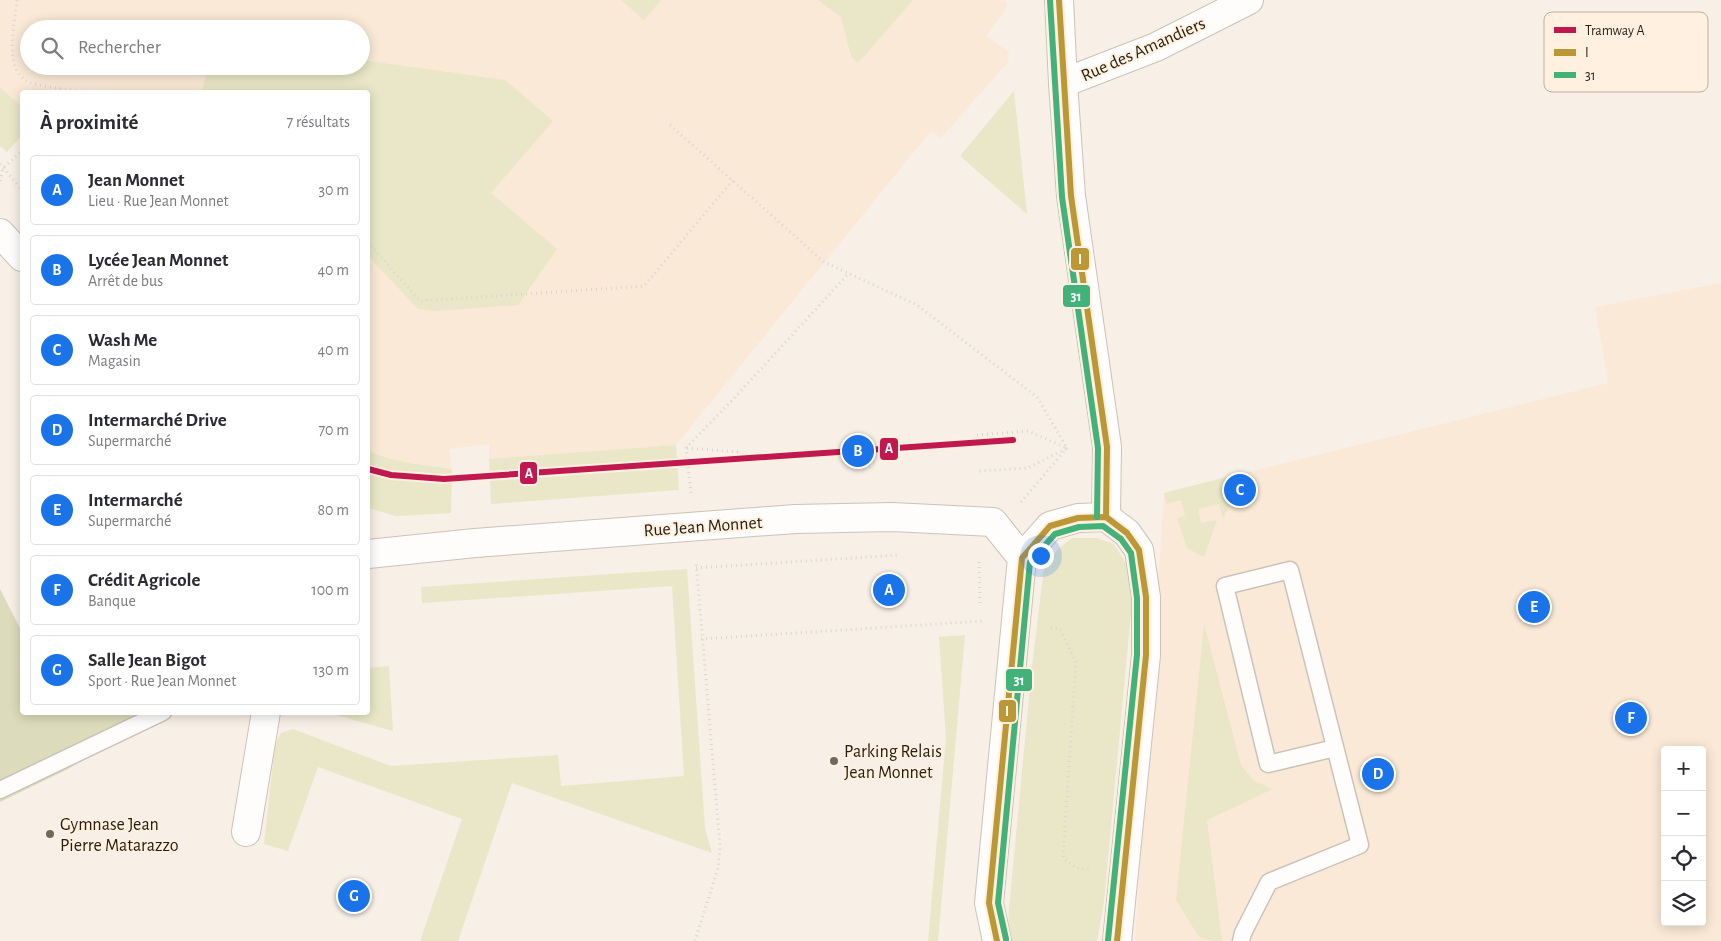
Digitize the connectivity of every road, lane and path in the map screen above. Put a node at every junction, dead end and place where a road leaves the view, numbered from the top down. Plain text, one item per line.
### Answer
1 (17, 0) edge
2 (1059, 0) edge
3 (1249, 0) edge
4 (20, 74) edge
5 (21, 75) edge
6 (1063, 83) junction
7 (73, 90) edge
8 (670, 125) dead end
9 (20, 153) edge
10 (0, 164) edge
11 (3, 168) junction
12 (732, 180) junction
13 (0, 181) edge
14 (20, 188) edge
15 (0, 233) edge
16 (370, 244) edge
17 (20, 255) edge
18 (848, 273) junction
19 (977, 435) dead end
20 (686, 448) junction
21 (1067, 448) junction
22 (740, 452) dead end
23 (979, 471) dead end
24 (1106, 517) junction
25 (693, 526) junction
26 (370, 554) edge
27 (900, 554) dead end
28 (1022, 558) junction
29 (696, 568) junction
30 (157, 715) edge
31 (266, 715) edge
32 (1335, 748) junction
33 (0, 790) edge
34 (246, 832) dead end
35 (695, 941) edge
36 (997, 941) edge
37 (1117, 941) edge
38 (1241, 941) edge

1 - 4 path
2 - 6 street
3 - 6 street, Rue des Amandiers
5 - 7 path
6 - 24 street
8 - 12 path
9 - 11 path
10 - 11 path
11 - 13 path
11 - 14 path
12 - 16 path
12 - 18 path
15 - 17 street
18 - 20 path
18 - 21 path
19 - 21 path
20 - 22 path
20 - 25 path
21 - 23 path
24 - 28 street
24 - 37 street
25 - 26 street, Rue Jean Monnet
25 - 28 street, Rue Jean Monnet
25 - 29 path
27 - 29 path
28 - 36 street
29 - 35 path
30 - 33 lane
31 - 34 street
32 - 32 lane
32 - 38 lane

